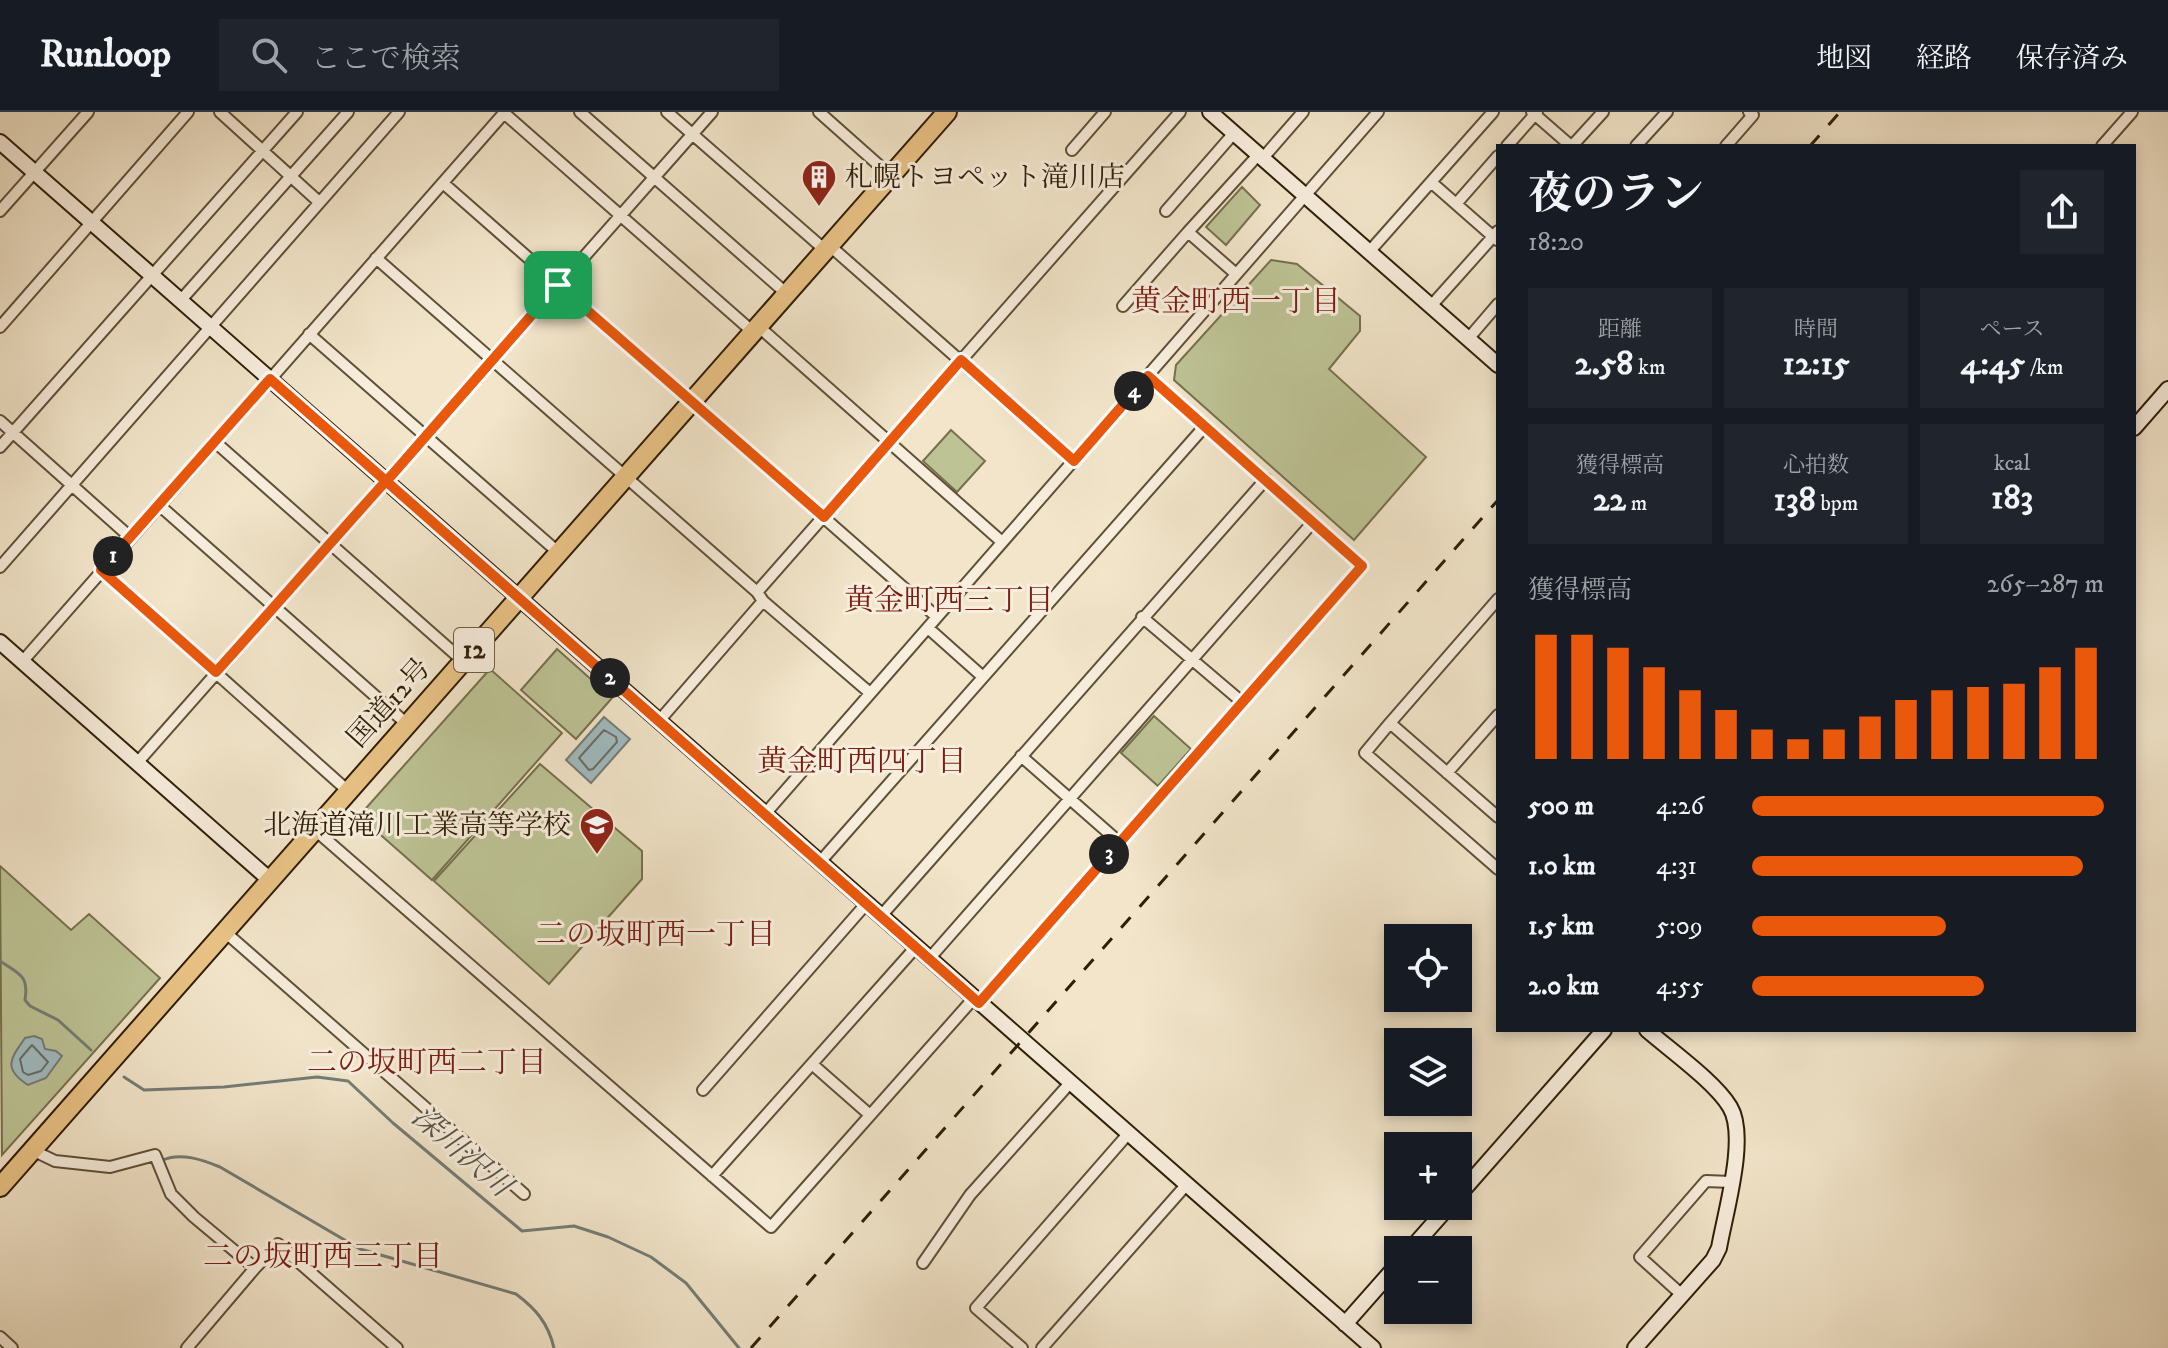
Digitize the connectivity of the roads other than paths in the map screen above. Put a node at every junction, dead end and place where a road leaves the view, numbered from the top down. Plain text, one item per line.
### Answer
1 (88, 112) edge
2 (188, 112) edge
3 (220, 112) edge
4 (297, 112) edge
5 (348, 112) edge
6 (399, 112) edge
7 (504, 112) edge
8 (580, 112) edge
9 (667, 112) edge
10 (712, 112) edge
11 (819, 112) edge
12 (947, 112) edge
13 (1105, 112) edge
14 (1180, 112) edge
15 (1303, 112) edge
16 (1493, 112) edge
17 (1603, 112) edge
18 (1667, 112) edge
19 (1749, 112) edge
20 (2132, 112) edge
21 (1535, 113) edge
22 (1373, 114) edge
23 (1220, 115) edge
24 (1234, 133) junction
25 (692, 134) junction
26 (0, 142) edge
27 (1509, 144) edge
28 (1569, 144) edge
29 (1573, 144) edge
30 (1638, 144) edge
31 (1728, 144) edge
32 (2104, 144) edge
33 (263, 150) junction
34 (1072, 150) dead end
35 (1261, 156) junction
36 (1496, 158) edge
37 (35, 172) junction
38 (291, 176) junction
39 (891, 176) junction
40 (655, 177) junction
41 (1431, 182) junction
42 (443, 183) junction
43 (1305, 195) junction
44 (319, 202) junction
45 (1456, 204) junction
46 (0, 211) edge
47 (1166, 211) dead end
48 (620, 215) junction
49 (93, 224) junction
50 (1188, 232) junction
51 (1496, 236) edge
52 (827, 248) junction
53 (1369, 252) junction
54 (376, 258) junction
55 (1236, 274) junction
56 (153, 275) junction
57 (558, 285) junction
58 (787, 294) junction
59 (181, 300) junction
60 (1123, 306) dead end
61 (1431, 306) junction
62 (1496, 306) edge
63 (0, 327) edge
64 (211, 327) junction
65 (755, 329) junction
66 (309, 334) junction
67 (1468, 339) junction
68 (492, 360) junction
69 (961, 360) junction
70 (1496, 363) edge
71 (1148, 376) junction
72 (270, 379) junction
73 (2168, 389) edge
74 (692, 402) junction
75 (0, 421) edge
76 (1205, 426) junction
77 (2136, 426) edge
78 (13, 432) junction
79 (426, 436) junction
80 (214, 441) junction
81 (889, 442) junction
82 (0, 447) edge
83 (1074, 461) junction
84 (626, 477) junction
85 (1266, 479) junction
86 (386, 481) junction
87 (73, 485) junction
88 (159, 505) junction
89 (824, 517) junction
90 (1313, 522) junction
91 (130, 537) junction
92 (1002, 542) junction
93 (329, 545) junction
94 (559, 553) junction
95 (0, 567) edge
96 (101, 570) junction
97 (519, 597) junction
98 (760, 597) junction
99 (1496, 601) edge
100 (275, 608) junction
101 (937, 617) junction
102 (1142, 617) junction
103 (928, 628) junction
104 (0, 642) edge
105 (1192, 660) junction
106 (463, 661) junction
107 (22, 662) junction
108 (216, 672) junction
109 (983, 677) junction
110 (870, 693) junction
111 (1242, 702) junction
112 (1496, 717) edge
113 (659, 721) junction
114 (1390, 723) junction
115 (408, 725) junction
116 (1021, 756) junction
117 (137, 763) junction
118 (1447, 773) junction
119 (348, 791) junction
120 (1070, 799) junction
121 (765, 814) junction
122 (1496, 815) edge
123 (314, 829) junction
124 (1119, 842) junction
125 (820, 862) junction
126 (1496, 867) edge
127 (270, 880) junction
128 (866, 904) junction
129 (881, 916) junction
130 (225, 932) junction
131 (916, 947) junction
132 (929, 959) junction
133 (976, 1000) junction
134 (1602, 1032) edge
135 (1649, 1032) edge
136 (812, 1064) junction
137 (1070, 1083) junction
138 (703, 1090) dead end
139 (870, 1115) junction
140 (1128, 1134) junction
141 (32, 1150) junction
142 (712, 1176) junction
143 (3, 1177) edge
144 (1472, 1180) edge
145 (1731, 1182) junction
146 (1187, 1184) junction
147 (524, 1194) dead end
148 (1437, 1220) edge
149 (1422, 1236) edge
150 (923, 1263) dead end
151 (255, 1268) junction
152 (1384, 1280) edge
153 (1682, 1295) junction
154 (1345, 1324) junction
155 (0, 1337) edge
156 (12, 1348) edge
157 (187, 1348) edge
158 (397, 1348) edge
159 (1022, 1348) edge
160 (1042, 1348) edge
161 (1373, 1348) edge
162 (1635, 1348) edge

1 - 37 street
2 - 49 street
3 - 33 street
4 - 33 street
5 - 38 street
6 - 44 street
7 - 42 street
7 - 48 street
8 - 40 street
9 - 25 street
10 - 25 street
11 - 39 street
12 - 39 highway, 国道12号 / 12
13 - 34 street
14 - 69 street
15 - 35 street
16 - 41 street
17 - 29 street
18 - 30 street
19 - 31 street
20 - 32 street
21 - 27 street
21 - 28 street
22 - 43 street
23 - 24 street
24 - 35 street
24 - 47 street
25 - 40 street
25 - 52 street
26 - 37 street
33 - 38 street
33 - 56 street
35 - 43 street
35 - 50 street
36 - 45 street
37 - 46 street
37 - 49 street
38 - 44 street
38 - 59 street
39 - 52 highway, 国道12号 / 12
40 - 48 street
40 - 58 street
41 - 45 street
41 - 53 street
42 - 54 street
42 - 57 street
43 - 53 street
43 - 55 street
44 - 64 street
45 - 51 street
48 - 57 street
48 - 65 street
49 - 56 street
49 - 63 street
50 - 55 street
50 - 60 street
51 - 61 street
52 - 58 highway, 国道12号 / 12
52 - 69 street
53 - 61 street
54 - 66 street
54 - 68 street
55 - 71 street
56 - 59 street
56 - 78 street
57 - 68 street
57 - 74 street
58 - 65 highway, 国道12号 / 12
59 - 64 street
61 - 67 street
62 - 67 street
64 - 72 street
64 - 87 street
65 - 74 highway, 国道12号 / 12
65 - 81 street
66 - 72 street
66 - 79 street
67 - 70 street
68 - 79 street
68 - 84 street
69 - 81 street
69 - 83 street
71 - 76 street
71 - 83 street
72 - 80 street
72 - 86 street
73 - 77 street
74 - 84 highway, 国道12号 / 12
74 - 89 street
75 - 78 street
76 - 85 street
76 - 109 street
78 - 82 street
78 - 87 street
79 - 86 street
79 - 94 street
80 - 88 street
80 - 93 street
81 - 89 street
81 - 92 street
83 - 92 street
84 - 94 highway, 国道12号 / 12
84 - 98 street
85 - 90 street
85 - 102 street
86 - 93 street
86 - 97 street
87 - 91 street
87 - 95 street
88 - 91 street
88 - 100 street
89 - 98 street
89 - 101 street
90 - 105 street
90 - 111 street
91 - 96 street
92 - 101 street
93 - 100 street
93 - 106 street
94 - 97 highway, 国道12号 / 12
96 - 107 street
96 - 108 street
97 - 106 highway, 国道12号 / 12
97 - 113 street
98 - 110 street
98 - 113 street
99 - 114 street
100 - 108 street
100 - 115 street
101 - 103 street
102 - 105 street
102 - 116 street
103 - 109 street
103 - 110 street
104 - 107 street
105 - 111 street
105 - 120 street
106 - 115 highway, 国道12号 / 12
107 - 117 street
108 - 117 street
108 - 119 street
109 - 125 street
110 - 121 street
111 - 124 street
112 - 118 street
113 - 121 street
114 - 118 street
114 - 126 street
115 - 119 highway, 国道12号 / 12
116 - 120 street
116 - 129 street
117 - 127 street
118 - 122 street
119 - 123 highway, 国道12号 / 12
120 - 124 street
120 - 132 street
121 - 125 street
123 - 127 highway, 国道12号 / 12
123 - 142 street
124 - 133 street
125 - 128 street
127 - 130 highway, 国道12号 / 12
128 - 129 street
128 - 138 street
129 - 131 street
130 - 141 highway, 国道12号 / 12
130 - 147 street
131 - 132 street
131 - 136 street
132 - 133 street
133 - 137 street
133 - 139 street
134 - 144 street
135 - 145 street
136 - 139 street
136 - 142 street
137 - 140 street
137 - 150 street
139 - 142 street
140 - 146 street
140 - 159 street
141 - 143 highway, 国道12号 / 12
141 - 151 street
145 - 153 street
145 - 153 street
146 - 154 street
146 - 160 street
148 - 149 street
151 - 157 street
151 - 158 street
152 - 154 street
153 - 162 street
154 - 161 street
155 - 156 street

